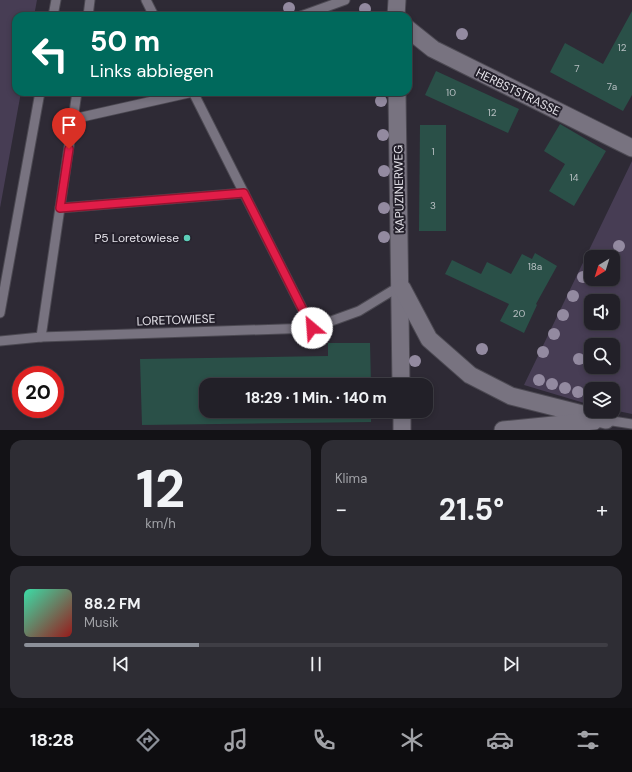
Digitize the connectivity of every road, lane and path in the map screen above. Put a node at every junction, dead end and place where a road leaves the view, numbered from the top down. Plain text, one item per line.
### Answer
1 (56, 0) edge
2 (90, 0) edge
3 (146, 0) edge
4 (345, 0) edge
5 (397, 0) edge
6 (54, 12) edge
7 (88, 12) edge
8 (152, 12) edge
9 (313, 12) edge
10 (396, 12) edge
11 (412, 32) edge
12 (39, 96) edge
13 (76, 96) edge
14 (175, 96) edge
15 (195, 96) edge
16 (397, 96) edge
17 (73, 119) junction
18 (632, 148) edge
19 (244, 193) junction
20 (60, 208) junction
21 (401, 286) junction
22 (0, 313) edge
23 (312, 328) junction
24 (41, 337) junction
25 (0, 341) edge
26 (401, 378) edge
27 (402, 418) edge
28 (606, 420) junction
29 (632, 424) edge
30 (402, 430) edge
31 (503, 430) edge

1 - 6 lane
2 - 7 lane
3 - 8 lane
4 - 9 lane
5 - 10 street
11 - 18 street, HERBSTSTRASSE
12 - 22 lane
13 - 17 lane
14 - 17 lane
15 - 19 lane
16 - 21 street, KAPUZINERWEG
17 - 20 lane
19 - 20 lane
19 - 23 lane
20 - 24 lane
21 - 23 lane, LORETOWIESE
21 - 26 street, KAPUZINERWEG
21 - 28 street, KAPUZINERWEG
23 - 24 lane, LORETOWIESE
24 - 25 lane, LORETOWIESE
27 - 30 street
28 - 29 lane
28 - 31 street

